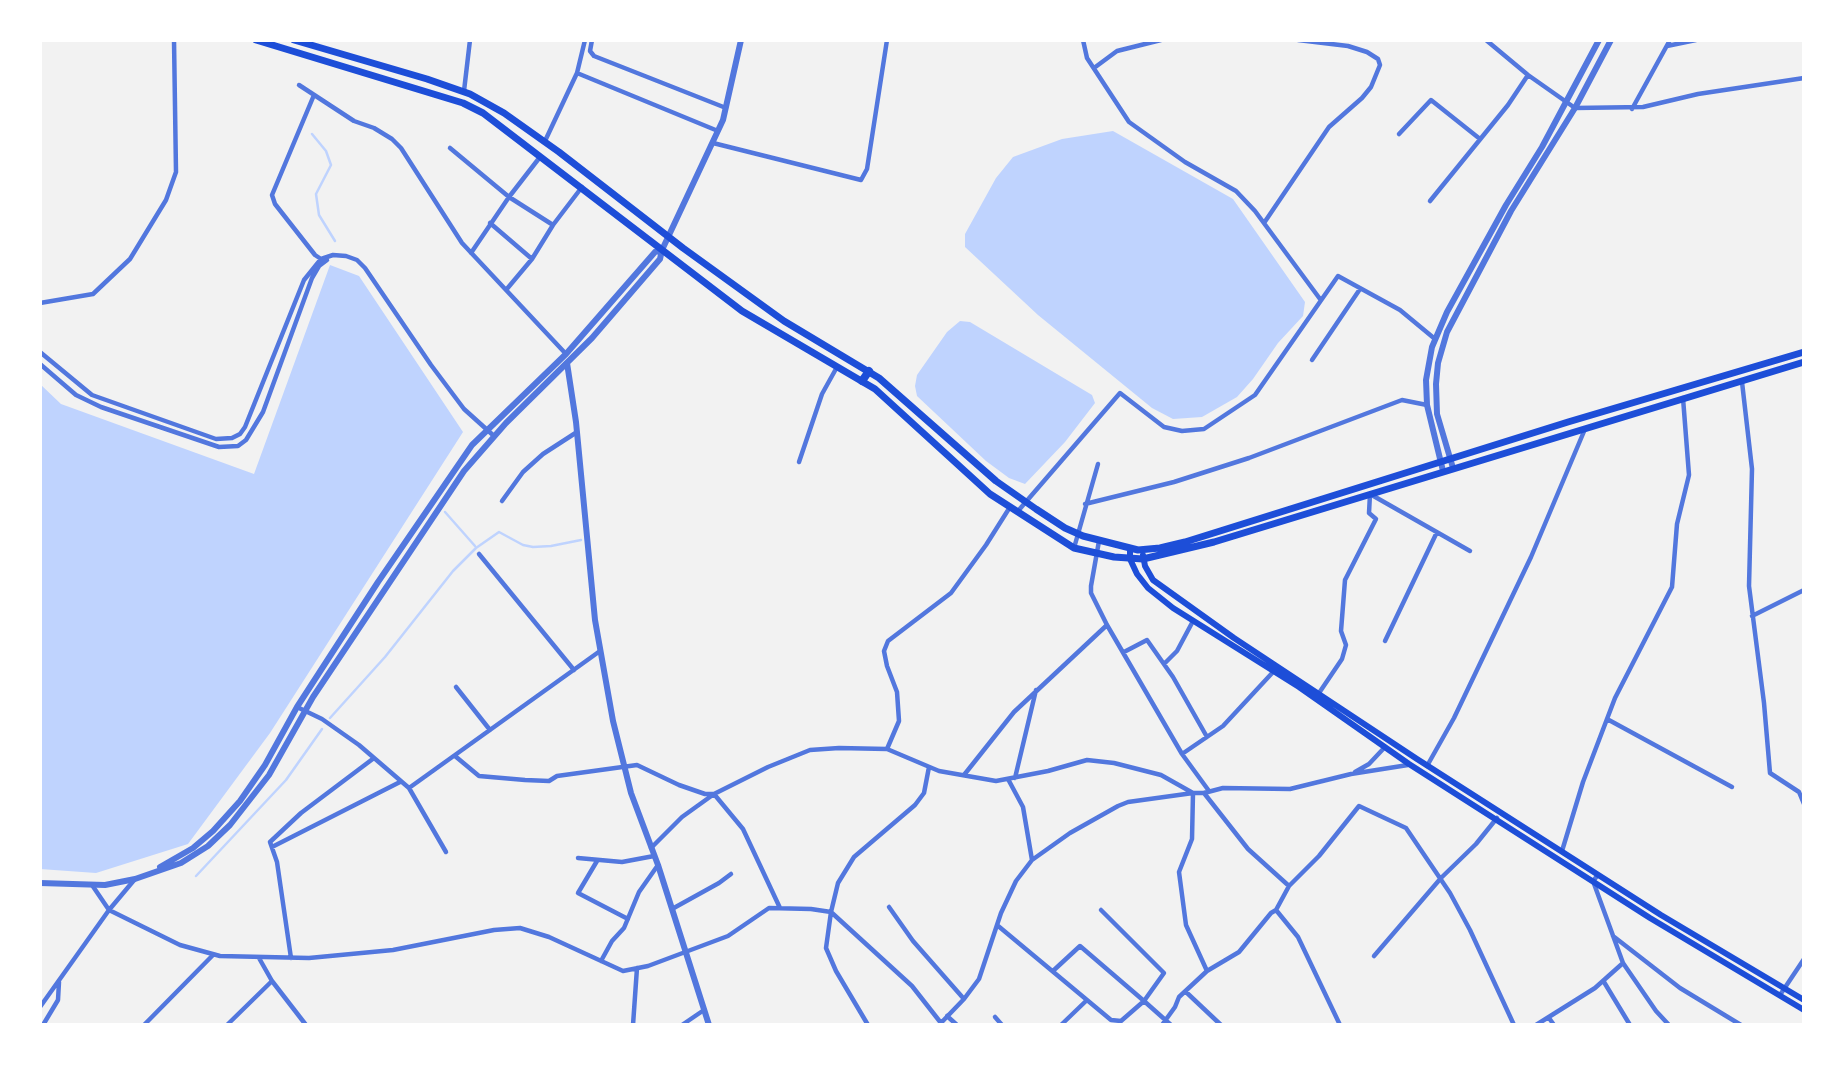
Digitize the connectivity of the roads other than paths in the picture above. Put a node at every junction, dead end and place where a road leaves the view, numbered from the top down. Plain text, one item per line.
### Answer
1 (174, 40) edge
2 (256, 40) edge
3 (294, 40) edge
4 (470, 40) edge
5 (585, 40) edge
6 (592, 40) edge
7 (741, 40) edge
8 (887, 40) edge
9 (1083, 40) edge
10 (1161, 40) edge
11 (1298, 40) edge
12 (1486, 40) edge
13 (1599, 40) edge
14 (1611, 40) edge
15 (1670, 40) edge
16 (1696, 40) edge
17 (312, 43) edge
18 (1666, 47) junction
19 (307, 56) junction
20 (1094, 68) junction
21 (577, 73) junction
22 (1528, 75) junction
23 (1804, 78) edge
24 (299, 85) dead end
25 (464, 92) junction
26 (314, 95) junction
27 (1565, 101) junction
28 (726, 108) junction
29 (1574, 108) junction
30 (1632, 108) junction
31 (718, 131) junction
32 (1399, 134) dead end
33 (1480, 139) junction
34 (544, 142) junction
35 (712, 142) junction
36 (450, 148) dead end
37 (541, 156) junction
38 (582, 187) junction
39 (509, 197) junction
40 (1430, 201) dead end
41 (490, 223) junction
42 (1264, 223) junction
43 (553, 225) junction
44 (669, 237) junction
45 (662, 250) junction
46 (471, 253) junction
47 (333, 255) junction
48 (321, 259) junction
49 (532, 259) junction
50 (1360, 289) junction
51 (506, 290) junction
52 (1320, 299) junction
53 (40, 303) edge
54 (1435, 339) junction
55 (40, 352) edge
56 (1804, 352) edge
57 (566, 354) junction
58 (1312, 360) dead end
59 (1804, 362) edge
60 (567, 363) junction
61 (40, 364) edge
62 (838, 366) junction
63 (869, 371) junction
64 (862, 381) junction
65 (1742, 382) junction
66 (1683, 398) junction
67 (1427, 405) junction
68 (1585, 429) junction
69 (487, 430) junction
70 (577, 432) junction
71 (494, 436) junction
72 (799, 462) dead end
73 (1440, 463) junction
74 (1098, 464) dead end
75 (1452, 464) junction
76 (1443, 471) junction
77 (1370, 494) junction
78 (502, 501) dead end
79 (1026, 502) junction
80 (1086, 504) junction
81 (1014, 510) junction
82 (1437, 531) junction
83 (1078, 534) junction
84 (1099, 541) junction
85 (1074, 548) junction
86 (1130, 548) junction
87 (1143, 550) junction
88 (1470, 551) dead end
89 (1096, 553) junction
90 (479, 554) dead end
91 (1130, 559) junction
92 (1143, 559) junction
93 (1804, 590) edge
94 (1752, 616) junction
95 (1194, 621) junction
96 (1107, 625) junction
97 (1385, 641) dead end
98 (601, 650) junction
99 (1124, 652) junction
100 (1164, 664) junction
101 (574, 670) junction
102 (1274, 671) junction
103 (456, 687) dead end
104 (1036, 690) junction
105 (1319, 692) junction
106 (298, 707) junction
107 (305, 711) junction
108 (1607, 719) junction
109 (490, 730) junction
110 (1208, 737) junction
111 (1385, 747) junction
112 (887, 749) junction
113 (1182, 754) junction
114 (455, 756) junction
115 (374, 758) junction
116 (1417, 759) junction
117 (1409, 764) junction
118 (1427, 765) junction
119 (624, 766) junction
120 (929, 767) junction
121 (1352, 774) junction
122 (964, 775) junction
123 (1015, 778) junction
124 (1008, 779) junction
125 (400, 782) junction
126 (1732, 787) dead end
127 (410, 788) junction
128 (1801, 789) edge
129 (1206, 792) junction
130 (1193, 793) junction
131 (714, 794) junction
132 (1804, 804) edge
133 (1501, 812) junction
134 (1496, 819) junction
135 (272, 847) junction
136 (651, 848) junction
137 (1562, 851) junction
138 (446, 852) dead end
139 (654, 856) junction
140 (578, 858) dead end
141 (1032, 860) junction
142 (597, 861) junction
143 (658, 865) junction
144 (731, 874) dead end
145 (1598, 875) junction
146 (143, 876) junction
147 (1441, 878) junction
148 (135, 879) junction
149 (1593, 881) junction
150 (40, 883) edge
151 (92, 884) junction
152 (1289, 886) junction
153 (889, 907) dead end
154 (780, 908) junction
155 (108, 909) junction
156 (672, 909) junction
157 (1101, 910) dead end
158 (1276, 910) junction
159 (831, 912) junction
160 (628, 919) junction
161 (997, 925) junction
162 (1613, 935) junction
163 (686, 952) junction
164 (214, 954) junction
165 (1374, 956) dead end
166 (258, 957) junction
167 (291, 958) junction
168 (1804, 959) edge
169 (601, 961) junction
170 (1623, 963) junction
171 (637, 968) junction
172 (1054, 970) junction
173 (1207, 971) junction
174 (59, 981) junction
175 (271, 981) junction
176 (1604, 982) junction
177 (1783, 988) junction
178 (1186, 992) junction
179 (1780, 995) junction
180 (964, 999) junction
181 (1087, 1000) junction
182 (1804, 1000) edge
183 (1144, 1001) junction
184 (40, 1007) edge
185 (704, 1010) junction
186 (1804, 1010) edge
187 (947, 1016) junction
188 (995, 1017) dead end
189 (1549, 1018) junction
190 (1111, 1020) junction
191 (1166, 1023) edge
192 (940, 1024) edge
193 (43, 1025) edge
194 (144, 1025) edge
195 (227, 1025) edge
196 (306, 1025) edge
197 (633, 1025) edge
198 (682, 1025) edge
199 (709, 1025) edge
200 (868, 1025) edge
201 (957, 1025) edge
202 (1002, 1025) edge
203 (1061, 1025) edge
204 (1106, 1025) edge
205 (1221, 1025) edge
206 (1340, 1025) edge
207 (1514, 1025) edge
208 (1536, 1025) edge
209 (1554, 1025) edge
210 (1630, 1025) edge
211 (1669, 1025) edge
212 (1741, 1025) edge

1 - 53 street
2 - 19 main road
3 - 17 main road
4 - 25 street
5 - 21 street
6 - 28 street
7 - 28 street
8 - 35 street
9 - 20 street
10 - 20 street
11 - 42 street
12 - 22 street
13 - 27 street
14 - 29 street
15 - 18 street
16 - 18 street
17 - 19 street
17 - 25 main road
18 - 30 street
19 - 37 main road
20 - 42 street
21 - 31 street
21 - 34 street
22 - 27 street
22 - 33 street
23 - 30 street
24 - 26 street
25 - 34 main road
26 - 46 street
26 - 48 street
27 - 29 street
27 - 54 street
28 - 31 street
29 - 30 street
29 - 75 street
31 - 35 street
32 - 33 street
33 - 40 street
34 - 44 main road
35 - 44 street
36 - 39 street
37 - 38 main road
37 - 39 street
38 - 43 street
38 - 45 main road
39 - 41 street
39 - 43 street
41 - 46 street
41 - 49 street
42 - 52 street
43 - 49 street
44 - 45 street
44 - 63 main road
45 - 57 street
45 - 60 street
45 - 62 main road
46 - 51 street
47 - 48 street
47 - 61 street
47 - 69 street
48 - 55 street
49 - 51 street
50 - 52 street
50 - 54 street
50 - 58 street
51 - 57 street
52 - 79 street
54 - 67 street
56 - 75 main road
57 - 60 street
57 - 69 street
59 - 65 main road
60 - 70 street
60 - 71 street
62 - 64 main road
62 - 72 street
63 - 64 highway
63 - 79 main road
64 - 81 main road
65 - 66 main road
65 - 94 street
66 - 68 main road
66 - 108 street
67 - 73 street
67 - 80 street
68 - 75 main road
68 - 118 street
69 - 71 street
69 - 106 street
70 - 78 street
70 - 98 street
71 - 107 street
73 - 75 main road
73 - 76 street
73 - 87 main road
74 - 80 street
75 - 76 main road
76 - 77 main road
77 - 82 street
77 - 92 main road
77 - 105 street
79 - 81 street
79 - 83 main road
80 - 83 street
81 - 85 main road
81 - 112 street
82 - 88 street
82 - 97 street
83 - 84 main road
83 - 85 street
84 - 86 main road
84 - 89 street
85 - 89 main road
86 - 87 main road
86 - 91 main road
87 - 92 main road
89 - 91 main road
89 - 96 street
90 - 101 street
91 - 92 main road
91 - 95 main road
92 - 105 main road
93 - 94 street
94 - 128 street
95 - 100 street
95 - 102 main road
96 - 99 street
96 - 104 street
98 - 101 street
98 - 119 street
99 - 100 street
99 - 113 street
100 - 110 street
101 - 109 street
102 - 110 street
102 - 111 main road
103 - 109 street
104 - 122 street
104 - 123 street
105 - 116 main road
106 - 107 street
106 - 146 street
107 - 115 street
107 - 146 street
108 - 126 street
108 - 137 street
109 - 114 street
110 - 113 street
111 - 117 main road
111 - 121 street
112 - 120 street
112 - 131 street
113 - 129 street
114 - 119 street
114 - 127 street
115 - 125 street
115 - 135 street
116 - 117 street
116 - 118 main road
117 - 121 street
117 - 134 main road
118 - 133 main road
119 - 131 street
119 - 136 street
120 - 122 street
120 - 159 street
121 - 129 street
122 - 124 street
123 - 124 street
123 - 130 street
124 - 141 street
125 - 127 street
125 - 135 street
127 - 138 street
128 - 132 street
129 - 130 street
129 - 152 street
130 - 141 street
130 - 173 street
131 - 136 street
131 - 154 street
133 - 134 street
133 - 137 main road
134 - 147 street
134 - 149 main road
135 - 167 street
136 - 139 street
137 - 145 main road
139 - 142 street
139 - 143 street
140 - 142 street
141 - 161 street
142 - 160 street
143 - 156 street
143 - 160 street
144 - 156 street
145 - 149 street
145 - 177 main road
146 - 148 street
147 - 152 street
147 - 165 street
147 - 207 street
148 - 151 street
148 - 155 street
149 - 162 street
149 - 179 main road
150 - 151 street
151 - 155 street
152 - 158 street
153 - 180 street
154 - 159 street
154 - 163 street
155 - 164 street
155 - 174 street
156 - 163 street
157 - 183 street
158 - 173 street
158 - 206 street
159 - 192 street
159 - 200 street
160 - 169 street
161 - 172 street
161 - 180 street
162 - 170 street
162 - 212 street
163 - 171 street
163 - 185 street
164 - 166 street
164 - 194 street
166 - 167 street
166 - 175 street
167 - 169 street
168 - 177 street
169 - 171 street
170 - 176 street
170 - 211 street
171 - 197 street
172 - 181 street
172 - 183 street
173 - 178 street
174 - 184 street
174 - 193 street
175 - 195 street
175 - 196 street
176 - 189 street
176 - 210 street
177 - 179 street
177 - 182 main road
178 - 191 street
178 - 205 street
179 - 186 main road
180 - 187 street
181 - 190 street
181 - 203 street
183 - 190 street
183 - 191 street
185 - 198 street
185 - 199 street
187 - 192 street
187 - 201 street
188 - 202 street
189 - 208 street
189 - 209 street
190 - 204 street

